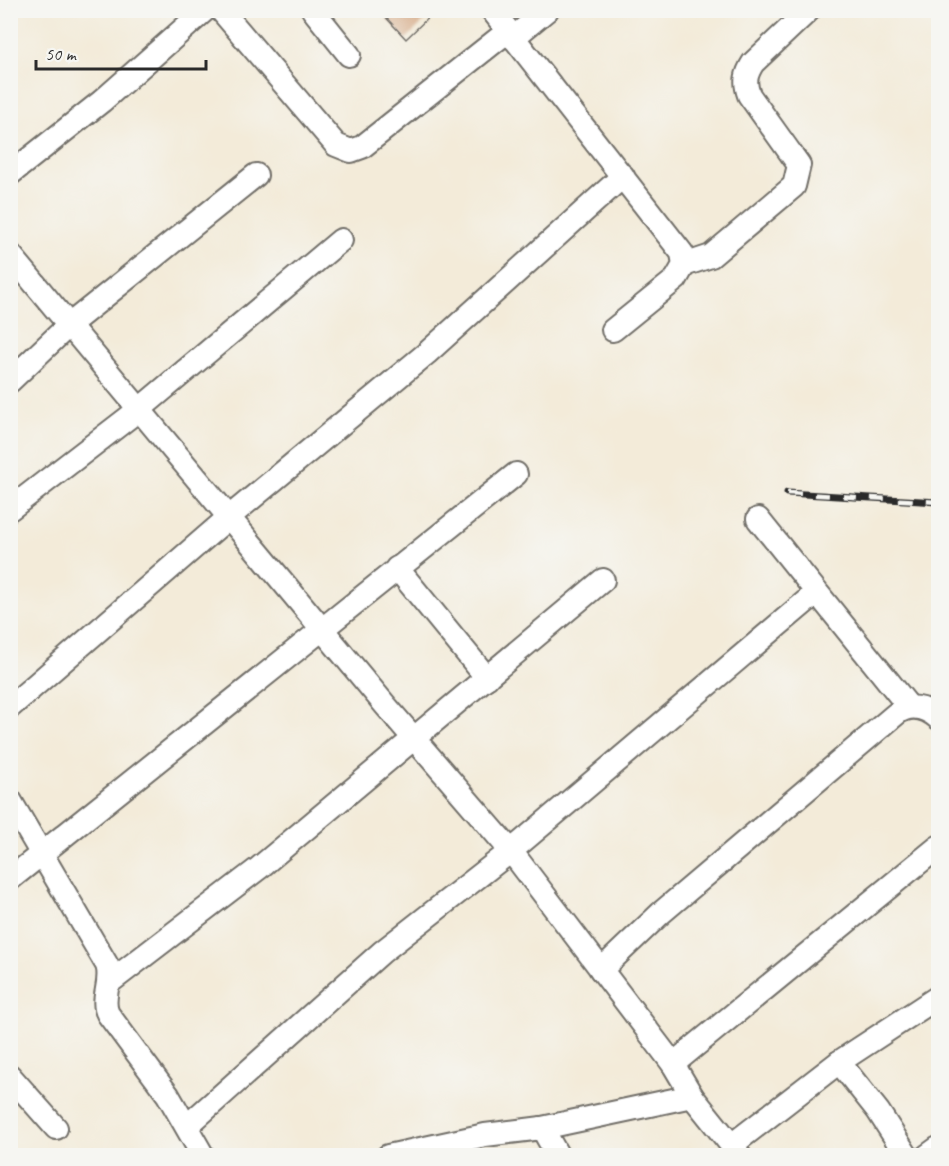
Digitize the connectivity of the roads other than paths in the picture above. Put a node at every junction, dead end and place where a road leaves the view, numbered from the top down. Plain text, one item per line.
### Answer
1 (205, 10) edge
2 (221, 10) edge
3 (313, 10) edge
4 (492, 10) edge
5 (547, 10) edge
6 (809, 10) edge
7 (510, 34) junction
8 (349, 55) dead end
9 (10, 174) edge
10 (255, 175) dead end
11 (623, 176) junction
12 (341, 240) dead end
13 (10, 254) edge
14 (684, 266) junction
15 (69, 325) junction
16 (613, 330) dead end
17 (10, 381) edge
18 (141, 408) junction
19 (516, 474) dead end
20 (10, 509) edge
21 (228, 518) junction
22 (758, 519) dead end
23 (397, 568) junction
24 (603, 580) dead end
25 (816, 593) junction
26 (321, 628) junction
27 (487, 678) junction
28 (10, 707) edge
29 (909, 707) junction
30 (939, 718) edge
31 (414, 740) junction
32 (10, 801) edge
33 (939, 847) edge
34 (511, 851) junction
35 (42, 852) junction
36 (10, 879) edge
37 (602, 970) junction
38 (110, 982) junction
39 (939, 997) edge
40 (839, 1062) junction
41 (673, 1064) junction
42 (12, 1081) edge
43 (692, 1096) junction
44 (187, 1126) junction
45 (56, 1128) dead end
46 (542, 1128) junction
47 (939, 1148) edge
48 (737, 1150) edge
49 (203, 1155) edge
50 (388, 1155) edge
51 (558, 1155) edge
52 (907, 1155) edge
53 (927, 1155) edge

1 - 9 street
2 - 7 street
3 - 8 street
4 - 7 street
5 - 7 street
6 - 14 street
7 - 11 street
10 - 15 street
11 - 14 street
11 - 21 street
12 - 18 street
13 - 15 street
14 - 16 street
15 - 17 street
15 - 18 street
18 - 20 street
18 - 21 street
19 - 23 street
21 - 26 street
21 - 28 street
22 - 25 street
23 - 26 street
23 - 27 street
24 - 27 street
25 - 29 street
25 - 34 street
26 - 31 street
26 - 35 street
27 - 31 street
29 - 30 street
29 - 37 street
31 - 34 street
31 - 38 street
32 - 35 street
33 - 41 street
34 - 37 street
34 - 44 street
35 - 36 street
35 - 38 street
37 - 41 street
38 - 44 street
39 - 40 street
40 - 48 street
40 - 52 street
41 - 43 street
42 - 45 street
43 - 46 street
43 - 48 street
44 - 49 street
46 - 50 street
46 - 51 street
47 - 53 street

